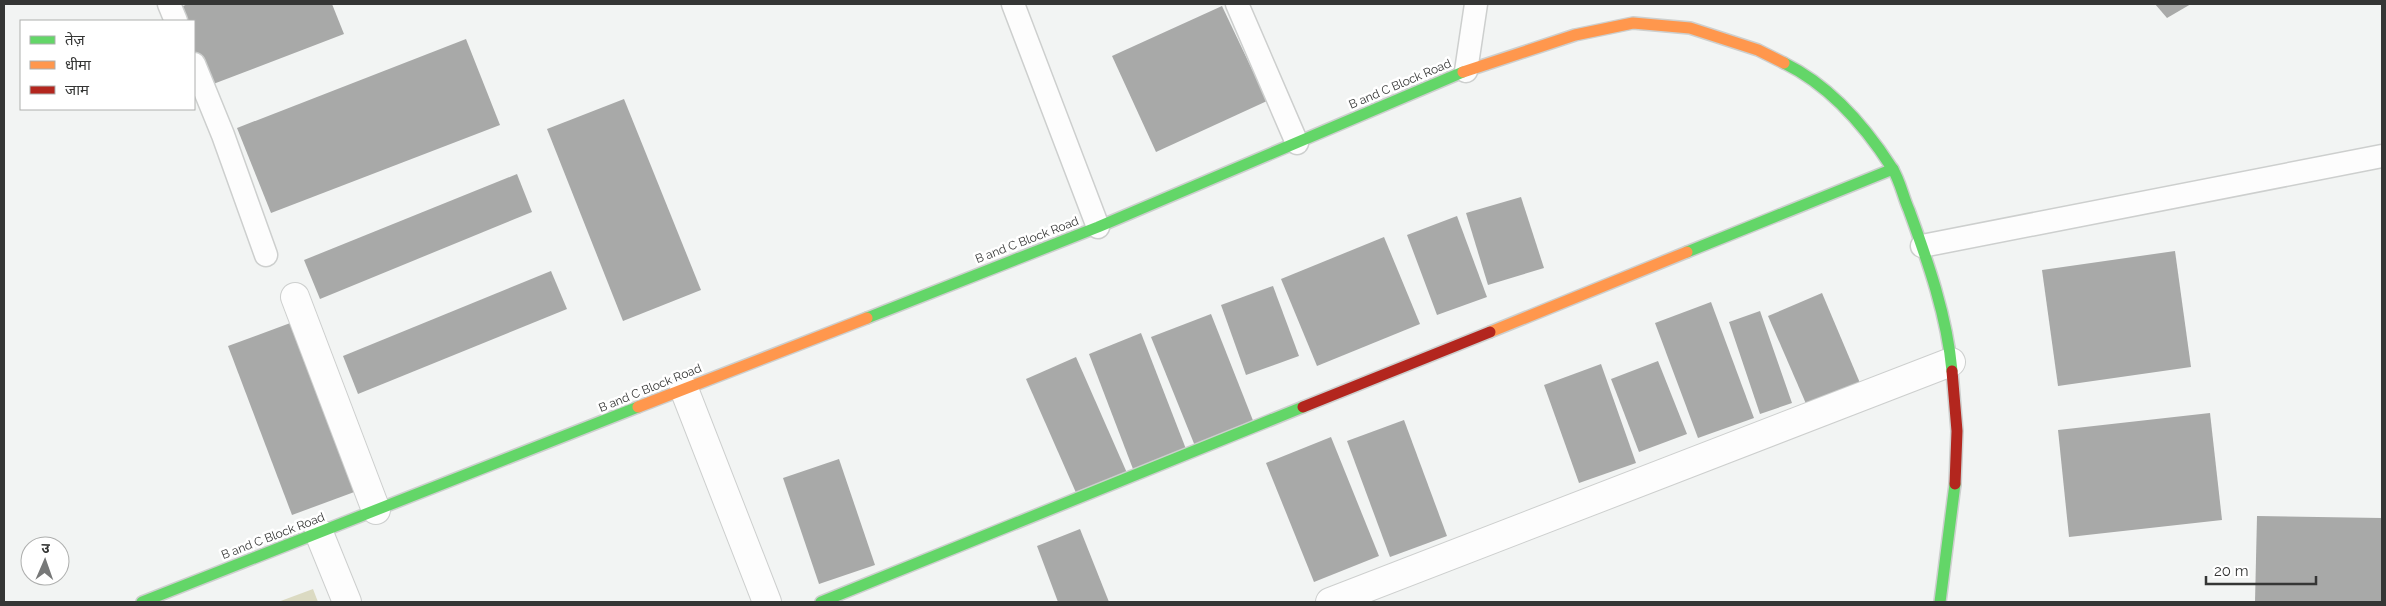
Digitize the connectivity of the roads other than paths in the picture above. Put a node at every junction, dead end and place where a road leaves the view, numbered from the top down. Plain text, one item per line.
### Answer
1 (169, 4) edge
2 (1013, 4) edge
3 (1236, 4) edge
4 (1476, 4) edge
5 (176, 20) edge
6 (195, 66) edge
7 (1466, 71) junction
8 (1297, 143) junction
9 (2382, 156) edge
10 (1893, 169) junction
11 (1098, 227) junction
12 (1922, 246) junction
13 (266, 255) dead end
14 (294, 297) dead end
15 (1951, 362) junction
16 (684, 389) junction
17 (376, 510) junction
18 (318, 533) junction
19 (142, 602) edge
20 (346, 602) edge
21 (767, 602) edge
22 (821, 602) edge
23 (1330, 602) edge
24 (1940, 602) edge

1 - 5 lane
2 - 11 lane
3 - 8 lane
4 - 7 lane
6 - 13 lane
7 - 8 street, B and C Block Road
7 - 10 street, B and C Block Road
8 - 11 street, B and C Block Road
9 - 12 lane
10 - 12 street, B and C Block Road
10 - 22 street
11 - 16 street, B and C Block Road
12 - 15 street, B and C Block Road
14 - 17 street
15 - 23 street
15 - 24 street, B and C Block Road
16 - 17 street, B and C Block Road
16 - 21 street
17 - 18 street, B and C Block Road
18 - 19 street, B and C Block Road
18 - 20 street

